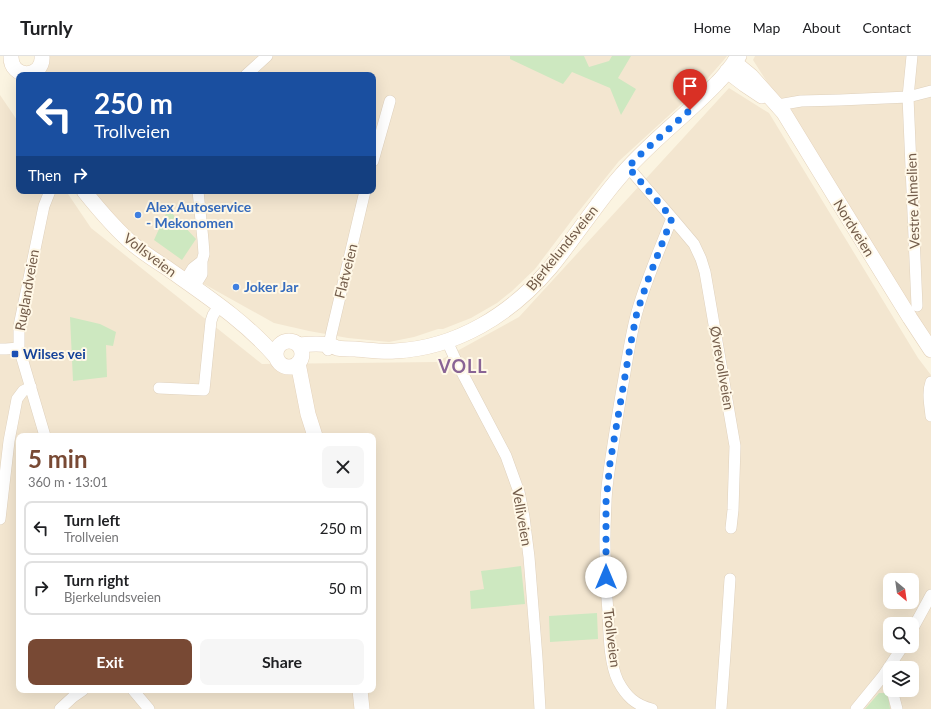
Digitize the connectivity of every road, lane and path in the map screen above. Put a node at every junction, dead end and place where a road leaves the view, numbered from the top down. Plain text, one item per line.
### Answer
1 (267, 56) edge
2 (912, 56) edge
3 (733, 63) edge
4 (14, 67) edge
5 (23, 72) edge
6 (249, 72) edge
7 (931, 91) edge
8 (908, 97) junction
9 (390, 101) dead end
10 (778, 105) junction
11 (376, 150) edge
12 (628, 167) junction
13 (49, 194) edge
14 (86, 194) edge
15 (198, 194) edge
16 (364, 194) edge
17 (672, 218) junction
18 (189, 284) junction
19 (917, 306) dead end
20 (223, 308) junction
21 (447, 341) junction
22 (19, 348) junction
23 (332, 348) junction
24 (0, 349) edge
25 (931, 350) edge
26 (291, 355) junction
27 (931, 382) edge
28 (31, 387) junction
29 (159, 388) dead end
30 (931, 416) edge
31 (44, 433) edge
32 (314, 433) edge
33 (0, 519) edge
34 (731, 528) dead end
35 (730, 579) dead end
36 (931, 595) edge
37 (919, 617) edge
38 (883, 685) edge
39 (79, 693) edge
40 (135, 693) edge
41 (360, 693) edge
42 (894, 697) edge
43 (60, 709) edge
44 (150, 709) edge
45 (362, 709) edge
46 (540, 709) edge
47 (652, 709) edge
48 (721, 709) edge
49 (856, 709) edge
50 (897, 709) edge

1 - 6 street
2 - 8 street, Vestre Almelien
3 - 10 main road, Nordveien
3 - 12 main road, Bjerkelundsveien
4 - 5 main road
7 - 8 street
8 - 10 street
8 - 19 street, Vestre Almelien
9 - 11 street
10 - 25 main road, Nordveien
12 - 17 street
12 - 21 main road, Bjerkelundsveien
13 - 22 street, Ruglandveien
14 - 18 main road, Vollsveien
15 - 18 street
16 - 23 street, Flatveien
17 - 34 street, Øvrevollveien
17 - 47 street, Trollveien
18 - 20 main road, Vollsveien
20 - 26 main road, Vollsveien
20 - 29 street
21 - 23 main road, Bjerkelundsveien
21 - 46 street, Velliveien
22 - 24 street
22 - 28 street, Ruglandveien
23 - 26 main road, Bjerkelundsveien
26 - 32 main road
27 - 30 street
28 - 31 street, Ruglandveien
28 - 33 street
35 - 48 street
36 - 37 street
38 - 49 street
39 - 43 street
40 - 44 street
41 - 45 main road
42 - 50 street

